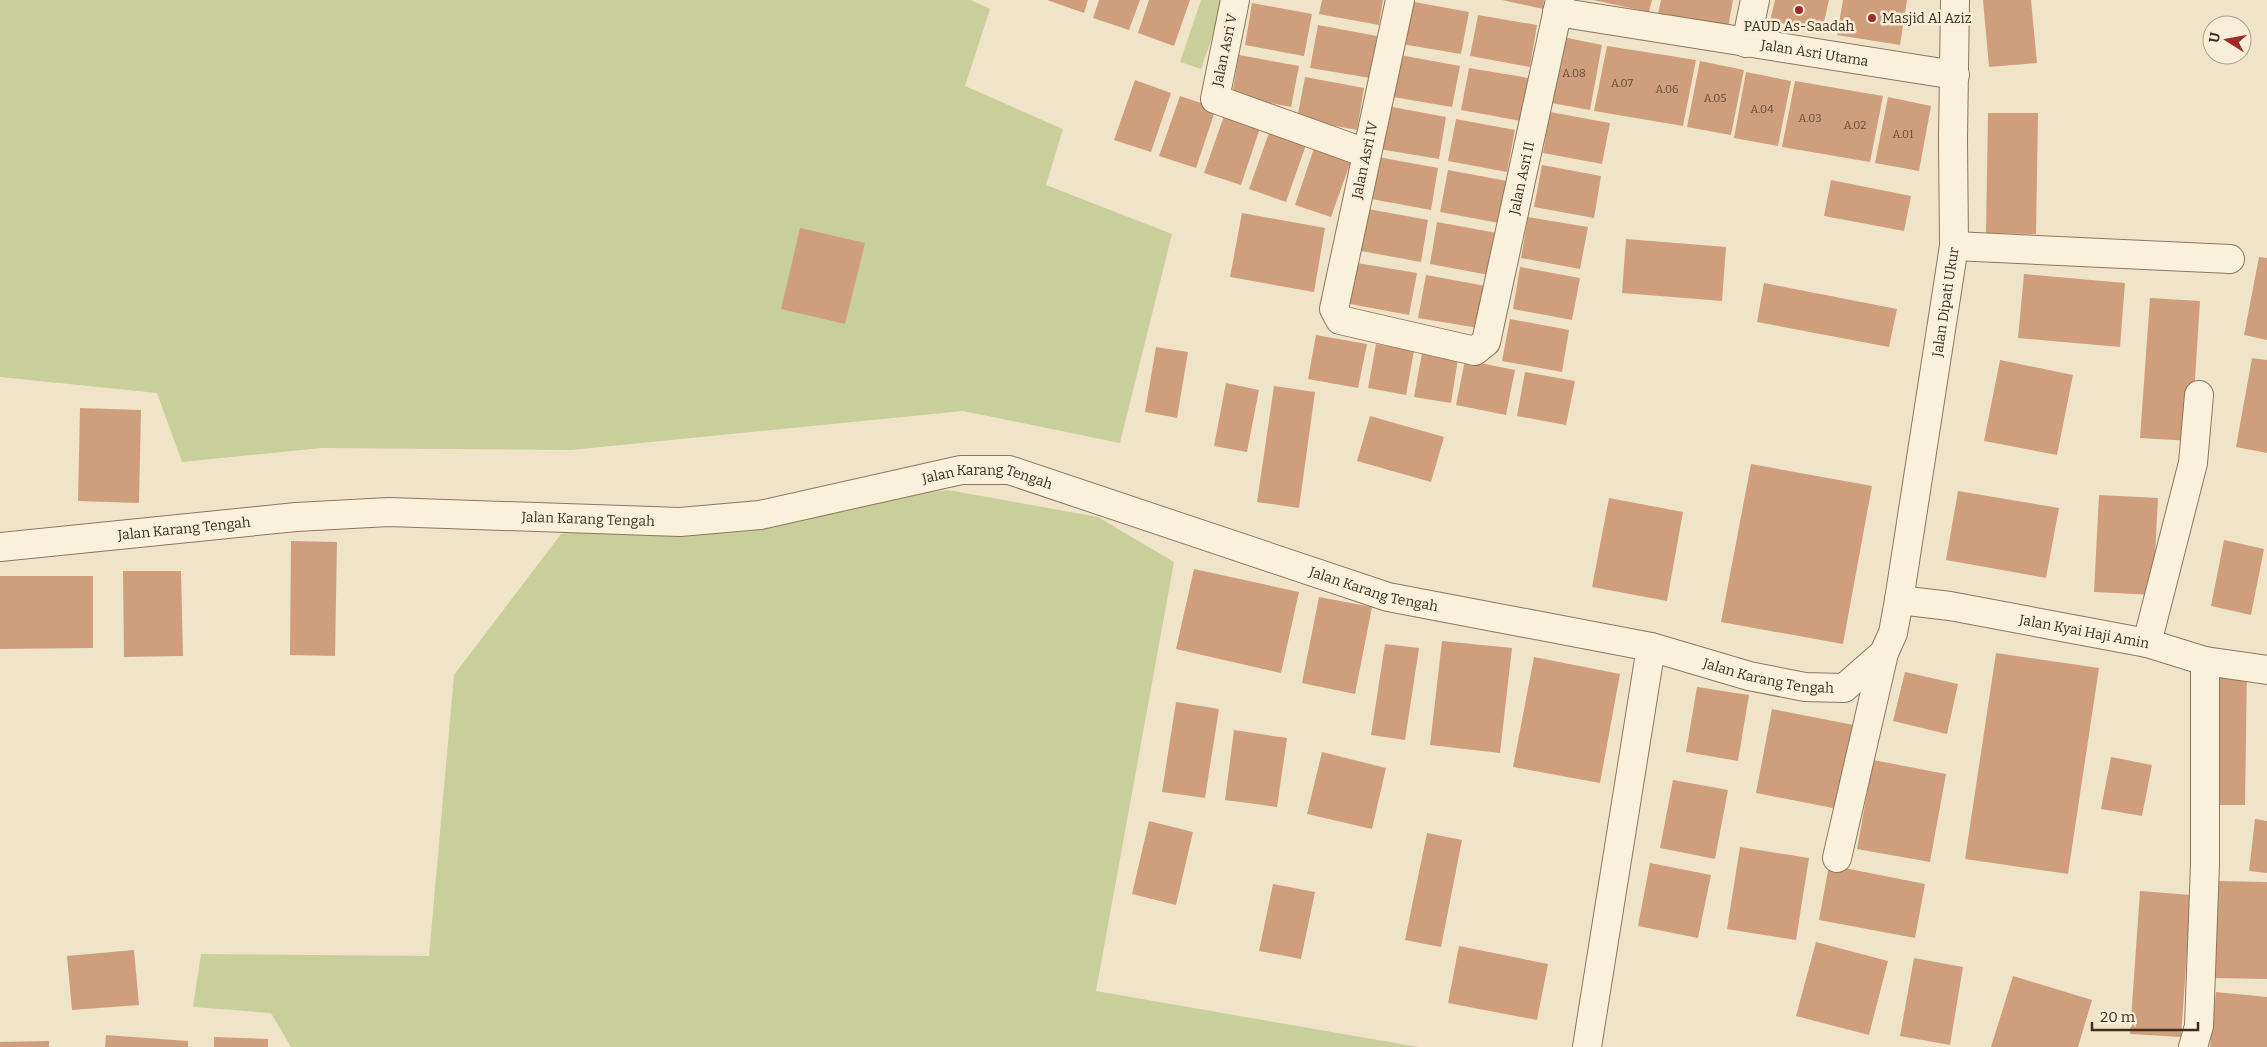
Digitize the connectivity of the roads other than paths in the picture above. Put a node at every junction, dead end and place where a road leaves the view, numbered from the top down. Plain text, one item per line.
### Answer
1 (1235, 0) edge
2 (1400, 0) edge
3 (1755, 0) edge
4 (1955, 0) edge
5 (1558, 6) edge
6 (1746, 42) junction
7 (1955, 76) junction
8 (1366, 153) junction
9 (1954, 246) junction
10 (2230, 259) dead end
11 (1340, 320) joint
12 (2199, 395) dead end
13 (0, 548) edge
14 (1899, 600) junction
15 (2147, 643) junction
16 (1651, 647) junction
17 (1884, 653) junction
18 (2206, 661) junction
19 (2267, 670) edge
20 (1837, 858) dead end
21 (1587, 1047) edge
22 (2193, 1047) edge

1 - 8 street, Jalan Asri V
2 - 8 street, Jalan Asri IV
3 - 6 street
4 - 7 street, Jalan Dipati Ukur
5 - 6 street, Jalan Asri Utama
5 - 11 street, Jalan Asri II
6 - 7 street, Jalan Asri Utama
7 - 9 street, Jalan Dipati Ukur
8 - 11 street, Jalan Asri IV
9 - 10 street
9 - 14 street, Jalan Dipati Ukur
12 - 15 street
13 - 16 street, Jalan Karang Tengah
14 - 15 street, Jalan Kyai Haji Amin
14 - 17 street, Jalan Karang Tengah
15 - 18 street, Jalan Kyai Haji Amin
16 - 17 street, Jalan Karang Tengah
16 - 21 street
17 - 20 street
18 - 19 street, Jalan Kyai Haji Amin
18 - 22 street

